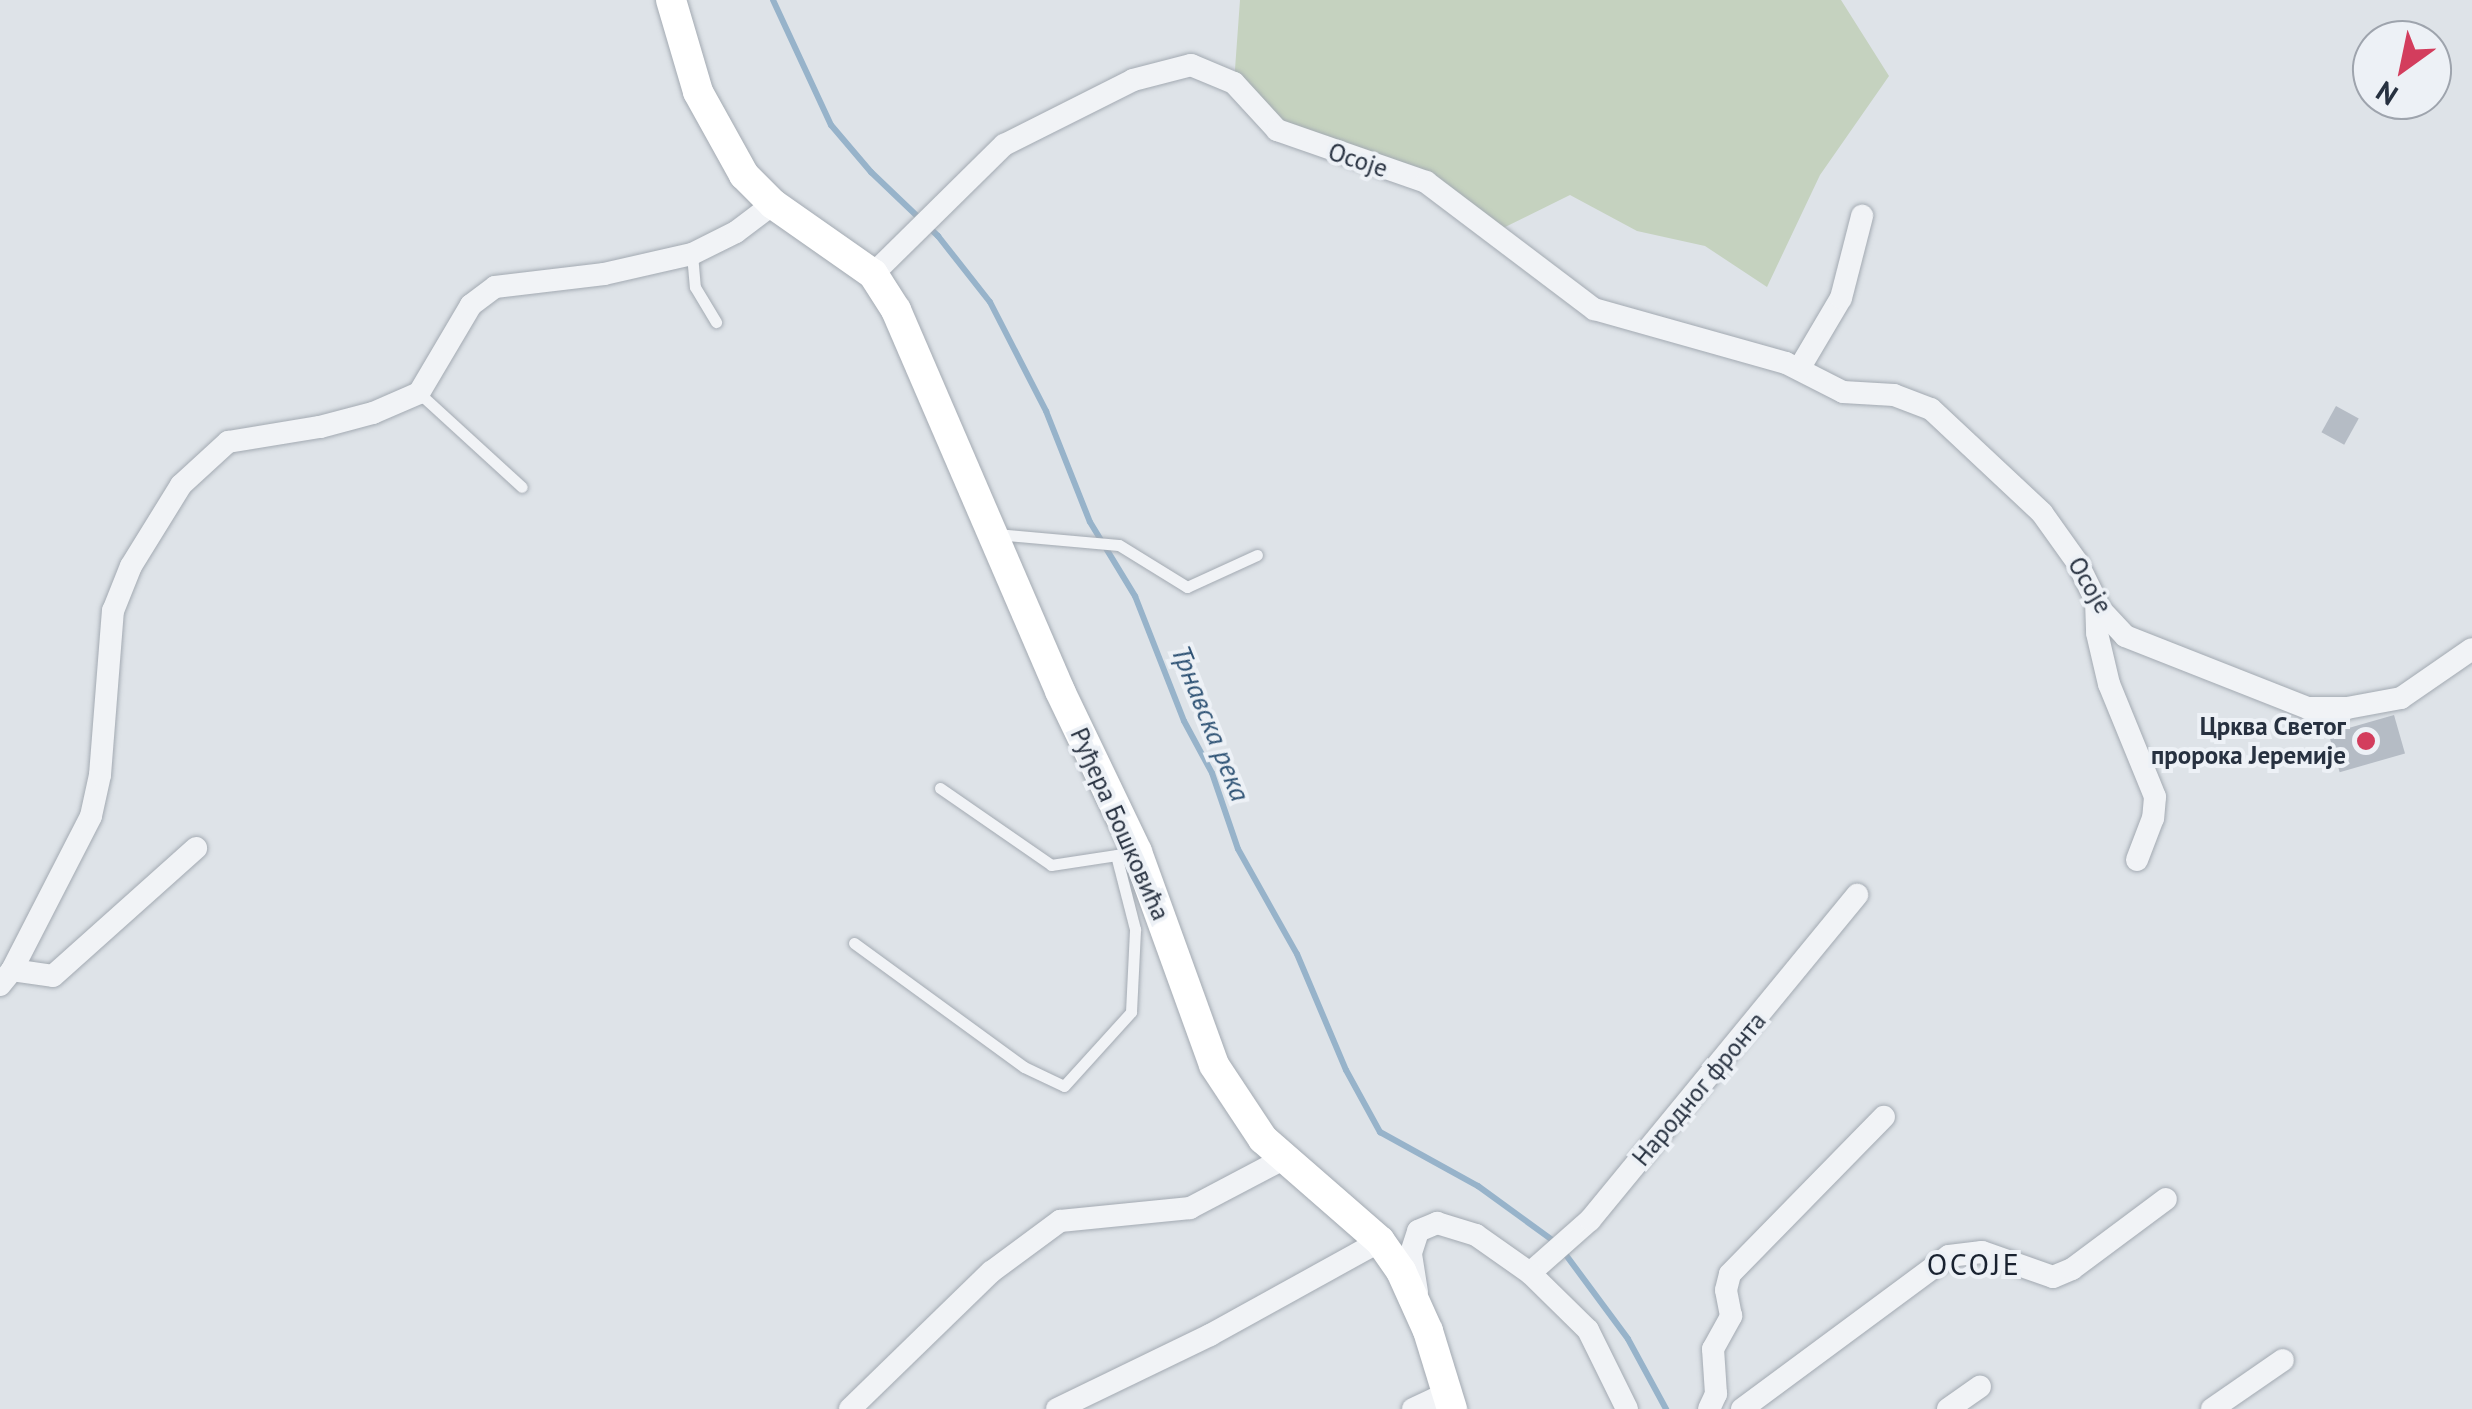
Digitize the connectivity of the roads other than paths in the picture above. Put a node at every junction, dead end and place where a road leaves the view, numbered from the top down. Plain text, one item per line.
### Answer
1 (671, 0) edge
2 (773, 204) junction
3 (1862, 216) dead end
4 (692, 254) junction
5 (873, 274) junction
6 (716, 322) dead end
7 (1799, 369) junction
8 (418, 393) junction
9 (522, 486) dead end
10 (993, 534) junction
11 (1257, 555) dead end
12 (2096, 600) junction
13 (2472, 649) edge
14 (940, 788) dead end
15 (196, 848) dead end
16 (1126, 854) junction
17 (2137, 860) dead end
18 (1857, 894) dead end
19 (854, 942) dead end
20 (6, 978) edge
21 (1884, 1117) dead end
22 (1283, 1159) junction
23 (2166, 1200) dead end
24 (1380, 1241) junction
25 (1530, 1273) junction
26 (1413, 1298) junction
27 (2283, 1360) dead end
28 (1980, 1387) dead end
29 (1450, 1401) edge
30 (850, 1409) edge
31 (1057, 1409) edge
32 (1413, 1409) edge
33 (1627, 1409) edge
34 (1709, 1409) edge
35 (1742, 1409) edge
36 (1948, 1409) edge
37 (2212, 1409) edge

1 - 2 main road, Руђера Бошковића
2 - 4 street
2 - 5 main road, Руђера Бошковића
3 - 7 street
4 - 6 lane
4 - 8 street
5 - 7 street, Осоје
5 - 10 main road, Руђера Бошковића
7 - 12 street, Осоје
8 - 9 lane
8 - 20 street
10 - 11 lane
10 - 16 main road, Руђера Бошковића
12 - 13 street, Осоје
12 - 17 street
14 - 16 lane
15 - 20 street
16 - 19 lane, Руђера Бошковића
16 - 22 main road, Руђера Бошковића
18 - 25 street, Народног фронта
21 - 34 street
22 - 24 main road, Руђера Бошковића
22 - 30 street
23 - 35 street
24 - 26 main road, Руђера Бошковића
24 - 31 street
25 - 26 street, Руђера Бошковића
25 - 33 street
26 - 29 main road, Руђера Бошковића
27 - 37 street
28 - 36 street
29 - 32 street, Руђера Бошковића

